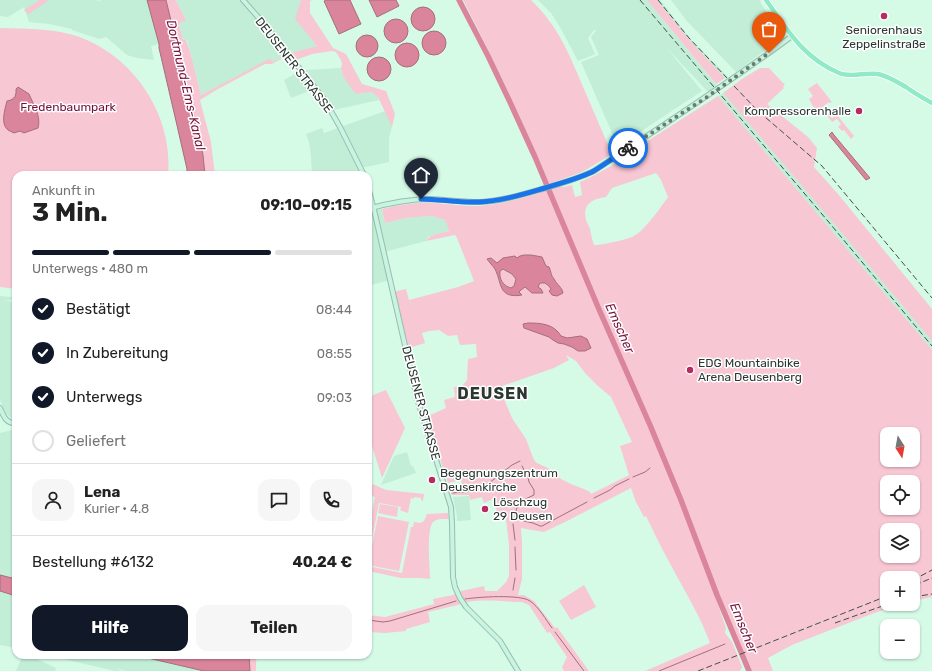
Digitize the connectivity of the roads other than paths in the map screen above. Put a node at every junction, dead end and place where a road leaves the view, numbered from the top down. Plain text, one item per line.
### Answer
1 (243, 0) edge
2 (767, 1) edge
3 (792, 36) junction
4 (932, 103) edge
5 (362, 171) edge
6 (372, 200) edge
7 (374, 207) junction
8 (0, 408) edge
9 (12, 423) edge
10 (518, 671) edge

1 - 5 main road, DEUSENER STRASSE
2 - 3 main road
3 - 4 main road
3 - 7 main road
6 - 7 main road, DEUSENER STRASSE
7 - 10 main road, DEUSENER STRASSE
8 - 9 main road

